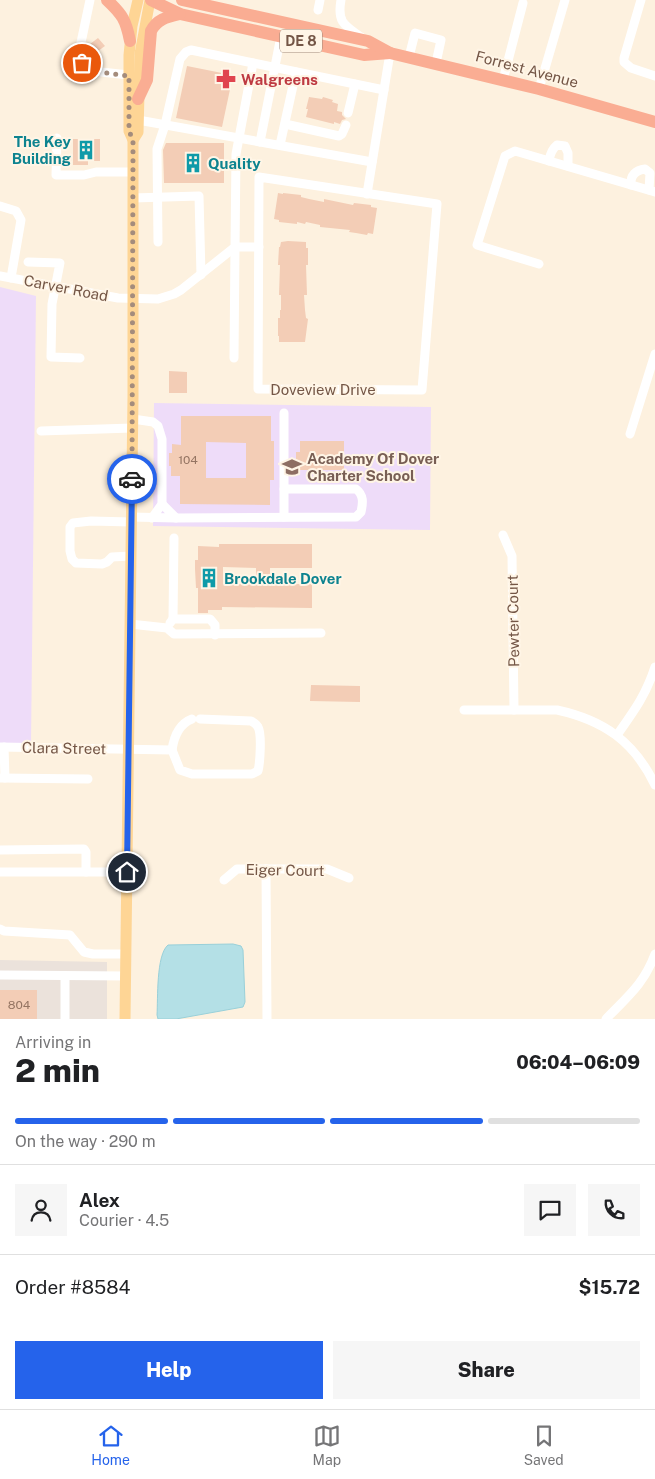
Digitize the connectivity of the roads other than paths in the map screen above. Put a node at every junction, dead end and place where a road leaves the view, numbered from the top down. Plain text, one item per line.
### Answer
1 (90, 0) edge
2 (107, 0) edge
3 (138, 0) edge
4 (150, 0) edge
5 (182, 0) edge
6 (320, 0) edge
7 (341, 0) edge
8 (564, 0) edge
9 (641, 0) edge
10 (523, 3) dead end
11 (318, 10) dead end
12 (180, 14) junction
13 (281, 36) junction
14 (130, 41) junction
15 (368, 41) junction
16 (390, 53) junction
17 (409, 57) junction
18 (253, 63) junction
19 (436, 63) junction
20 (274, 67) junction
21 (296, 72) junction
22 (129, 76) junction
23 (655, 76) edge
24 (503, 80) junction
25 (355, 84) junction
26 (539, 89) junction
27 (384, 90) junction
28 (138, 99) junction
29 (348, 113) dead end
30 (138, 120) junction
31 (655, 122) edge
32 (284, 124) junction
33 (165, 125) junction
34 (346, 125) dead end
35 (57, 138) dead end
36 (238, 138) junction
37 (133, 140) junction
38 (260, 142) junction
39 (280, 145) junction
40 (549, 161) junction
41 (372, 162) junction
42 (568, 166) junction
43 (133, 172) junction
44 (631, 185) junction
45 (652, 191) edge
46 (367, 194) junction
47 (158, 197) junction
48 (133, 198) junction
49 (0, 206) edge
50 (158, 242) dead end
51 (234, 247) junction
52 (259, 247) junction
53 (28, 262) dead end
54 (539, 264) dead end
55 (201, 275) junction
56 (0, 276) edge
57 (11, 278) junction
58 (56, 286) junction
59 (133, 299) junction
60 (655, 354) edge
61 (80, 358) dead end
62 (234, 358) dead end
63 (284, 413) dead end
64 (132, 423) junction
65 (41, 431) dead end
66 (630, 434) dead end
67 (284, 489) junction
68 (162, 504) junction
69 (284, 517) junction
70 (152, 518) junction
71 (176, 518) junction
72 (131, 520) junction
73 (503, 535) dead end
74 (174, 538) dead end
75 (131, 556) junction
76 (130, 624) junction
77 (169, 624) junction
78 (215, 632) junction
79 (322, 633) dead end
80 (655, 667) edge
81 (464, 710) dead end
82 (514, 710) junction
83 (617, 735) junction
84 (2, 747) edge
85 (129, 749) junction
86 (172, 750) junction
87 (2, 778) edge
88 (88, 779) dead end
89 (655, 785) edge
90 (0, 850) edge
91 (266, 869) junction
92 (0, 872) edge
93 (86, 872) junction
94 (127, 872) junction
95 (349, 878) dead end
96 (224, 880) dead end
97 (0, 929) edge
98 (126, 954) junction
99 (655, 954) edge
100 (0, 975) edge
101 (65, 976) junction
102 (126, 976) junction
103 (65, 1019) edge
104 (125, 1019) edge
105 (266, 1019) edge
106 (606, 1019) edge

1 - 22 street
2 - 14 highway
3 - 14 main road
4 - 12 highway, Forrest Avenue / DE 8
4 - 28 main road
5 - 15 highway, Forrest Avenue / DE 8
6 - 11 street
7 - 15 street
8 - 26 street
9 - 23 street
10 - 24 street
12 - 13 highway, Forrest Avenue / DE 8
12 - 28 highway
13 - 16 highway, Forrest Avenue / DE 8
13 - 20 street
14 - 22 main road
15 - 16 highway, Forrest Avenue / DE 8
16 - 17 highway, Forrest Avenue / DE 8
16 - 27 street
17 - 19 highway, Forrest Avenue / DE 8
17 - 19 street
18 - 20 street
18 - 33 street
18 - 36 street
19 - 24 highway, Forrest Avenue / DE 8
20 - 21 street
20 - 38 street
21 - 25 street
21 - 32 street
22 - 37 main road
24 - 26 highway, Forrest Avenue / DE 8
25 - 27 street
25 - 29 street
26 - 31 highway, Forrest Avenue / DE 8
27 - 41 street
28 - 30 main road
30 - 33 street
30 - 37 main road
32 - 34 street
32 - 39 street
33 - 36 street
33 - 47 street
35 - 43 street
36 - 38 street
36 - 51 street
37 - 43 main road
38 - 39 street
39 - 41 street
40 - 42 street
40 - 42 street
40 - 54 street
41 - 46 street
42 - 44 street
43 - 48 main road
44 - 45 street
44 - 45 street
46 - 52 street, Doveview Drive
46 - 52 street, Doveview Drive
47 - 48 street
47 - 50 street
47 - 55 street
48 - 59 main road
49 - 57 street
51 - 52 street
51 - 55 street, Carver Road
51 - 62 street
53 - 58 street
55 - 59 street, Carver Road
56 - 57 street, Carver Road
57 - 58 street, Carver Road
58 - 59 street, Carver Road
58 - 61 street
59 - 64 main road
60 - 66 street
63 - 67 street
64 - 65 street
64 - 68 street
64 - 72 main road
67 - 69 street
67 - 69 street
68 - 70 street
68 - 71 street
69 - 71 street
70 - 71 street
70 - 72 street
72 - 75 main road
72 - 75 street
73 - 82 street, Pewter Court
74 - 77 street
75 - 76 main road
76 - 77 street
76 - 85 main road
77 - 78 street
77 - 78 street
78 - 79 street
80 - 83 street
81 - 82 street
82 - 83 street
83 - 89 street
84 - 85 street, Clara Street
84 - 87 street
85 - 86 street, Clara Street
85 - 94 main road
86 - 86 street
87 - 88 street
90 - 93 street
91 - 95 street, Eiger Court
91 - 96 street, Eiger Court
91 - 105 street
92 - 93 street
93 - 94 street
94 - 98 main road
97 - 98 street
98 - 102 main road
99 - 106 street
100 - 101 street
101 - 102 street
101 - 103 street
102 - 104 main road

